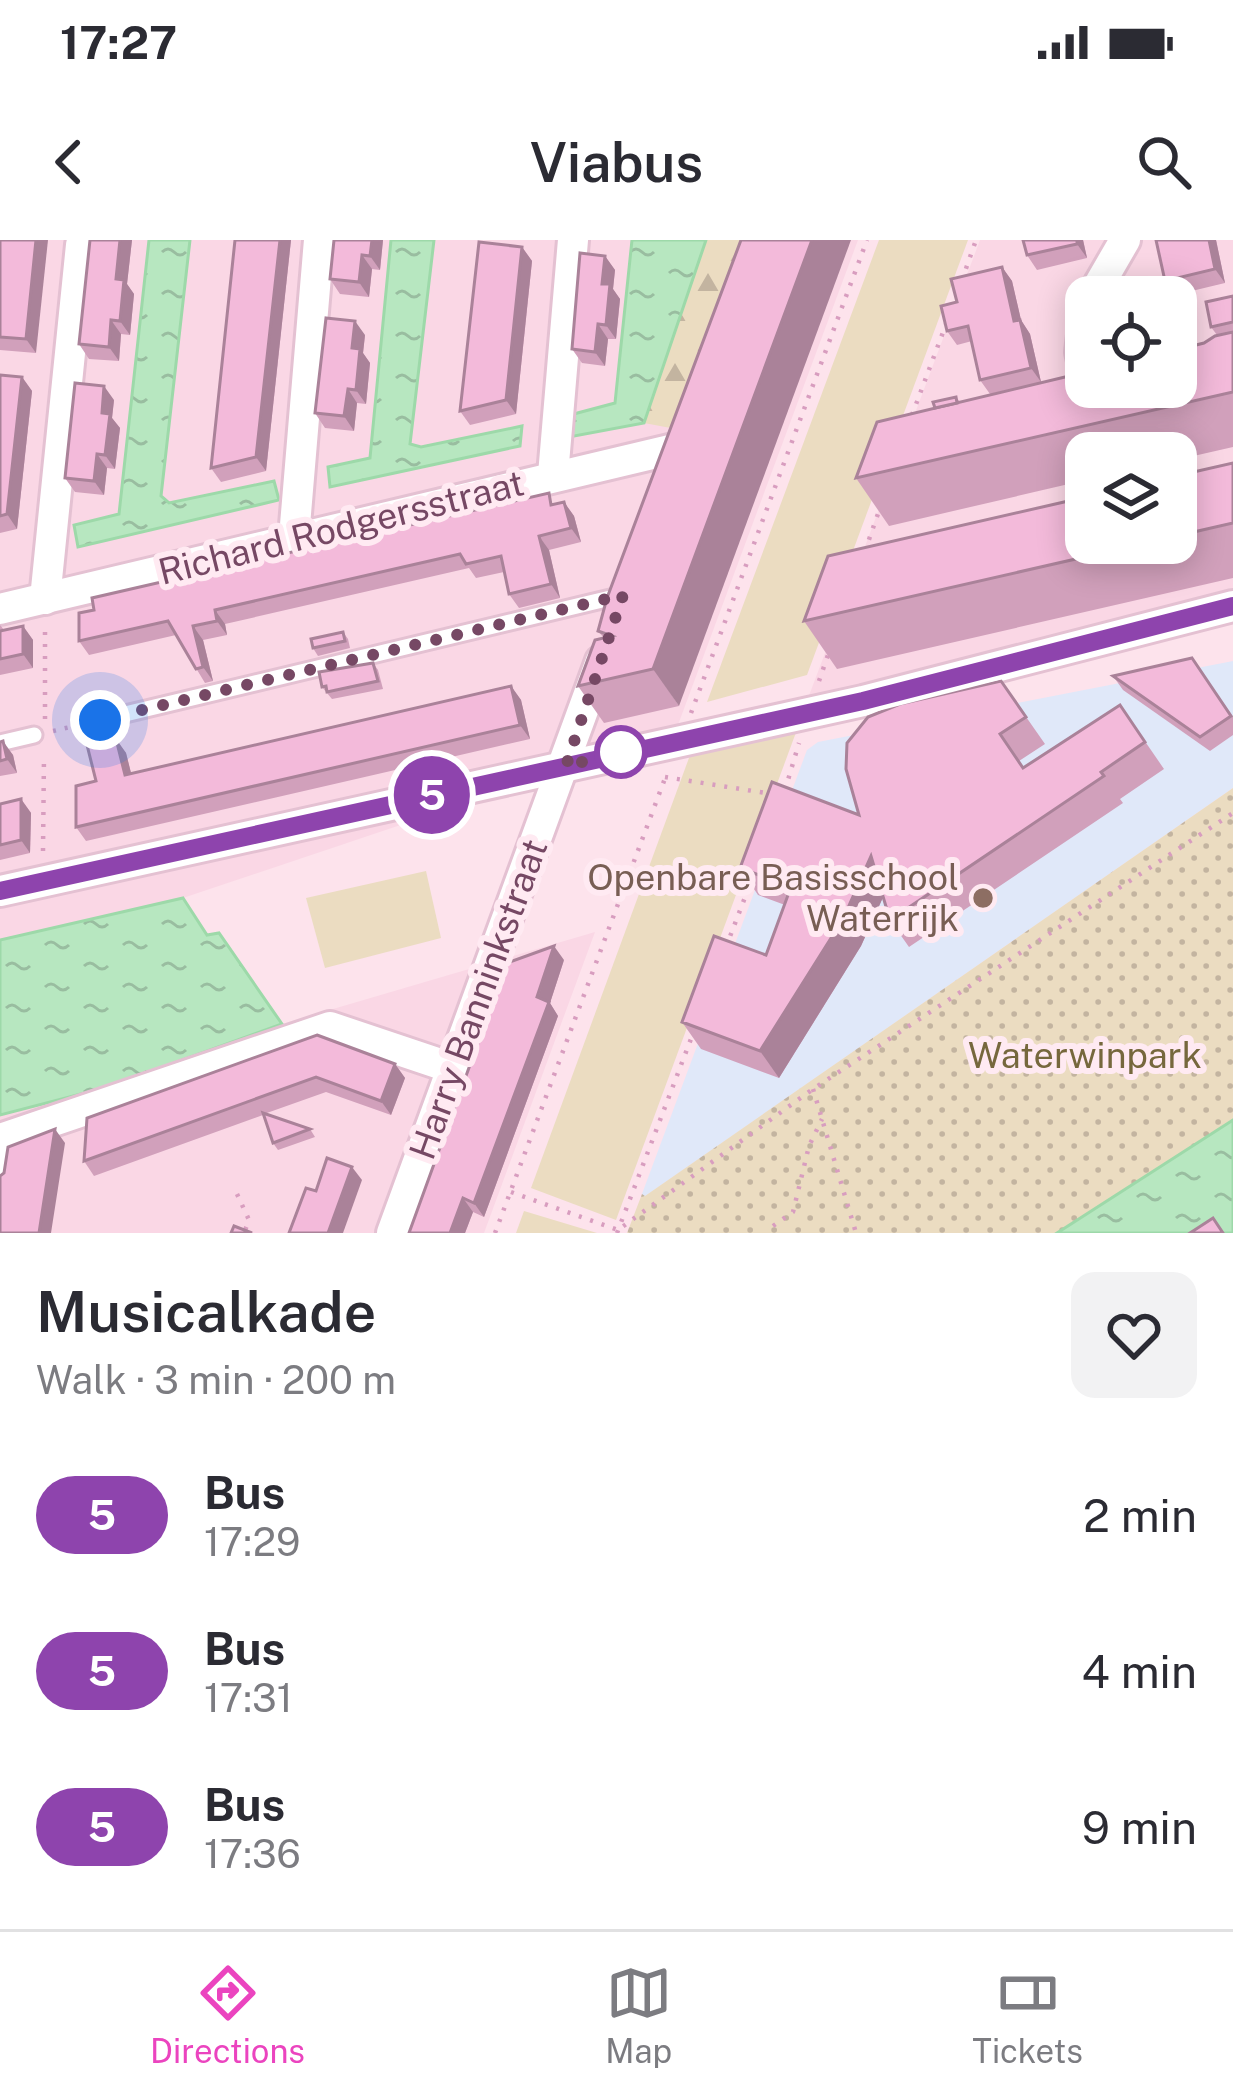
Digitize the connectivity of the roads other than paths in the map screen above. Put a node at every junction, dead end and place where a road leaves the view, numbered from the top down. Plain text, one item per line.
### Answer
1 (319, 240) edge
2 (573, 240) edge
3 (1125, 240) edge
4 (81, 245) dead end
5 (1104, 276) edge
6 (553, 475) junction
7 (665, 489) edge
8 (294, 537) junction
9 (628, 585) joint
10 (45, 599) junction
11 (1233, 606) edge
12 (0, 609) edge
13 (100, 720) road end
14 (40, 734) road end
15 (0, 742) edge
16 (566, 766) junction
17 (0, 891) edge
18 (452, 1068) junction
19 (2, 1138) edge
20 (0, 1178) edge
21 (392, 1233) edge

1 - 8 street
2 - 6 street
3 - 5 street
4 - 10 street
6 - 7 street, Richard Rodgersstraat
6 - 8 street, Richard Rodgersstraat
8 - 10 street, Richard Rodgersstraat
9 - 13 lane
9 - 16 street, Harry Banninkstraat
10 - 12 street, Richard Rodgersstraat
11 - 16 street
14 - 15 lane
16 - 17 street
16 - 18 street, Harry Banninkstraat
18 - 19 street
18 - 21 street, Harry Banninkstraat
19 - 20 street

